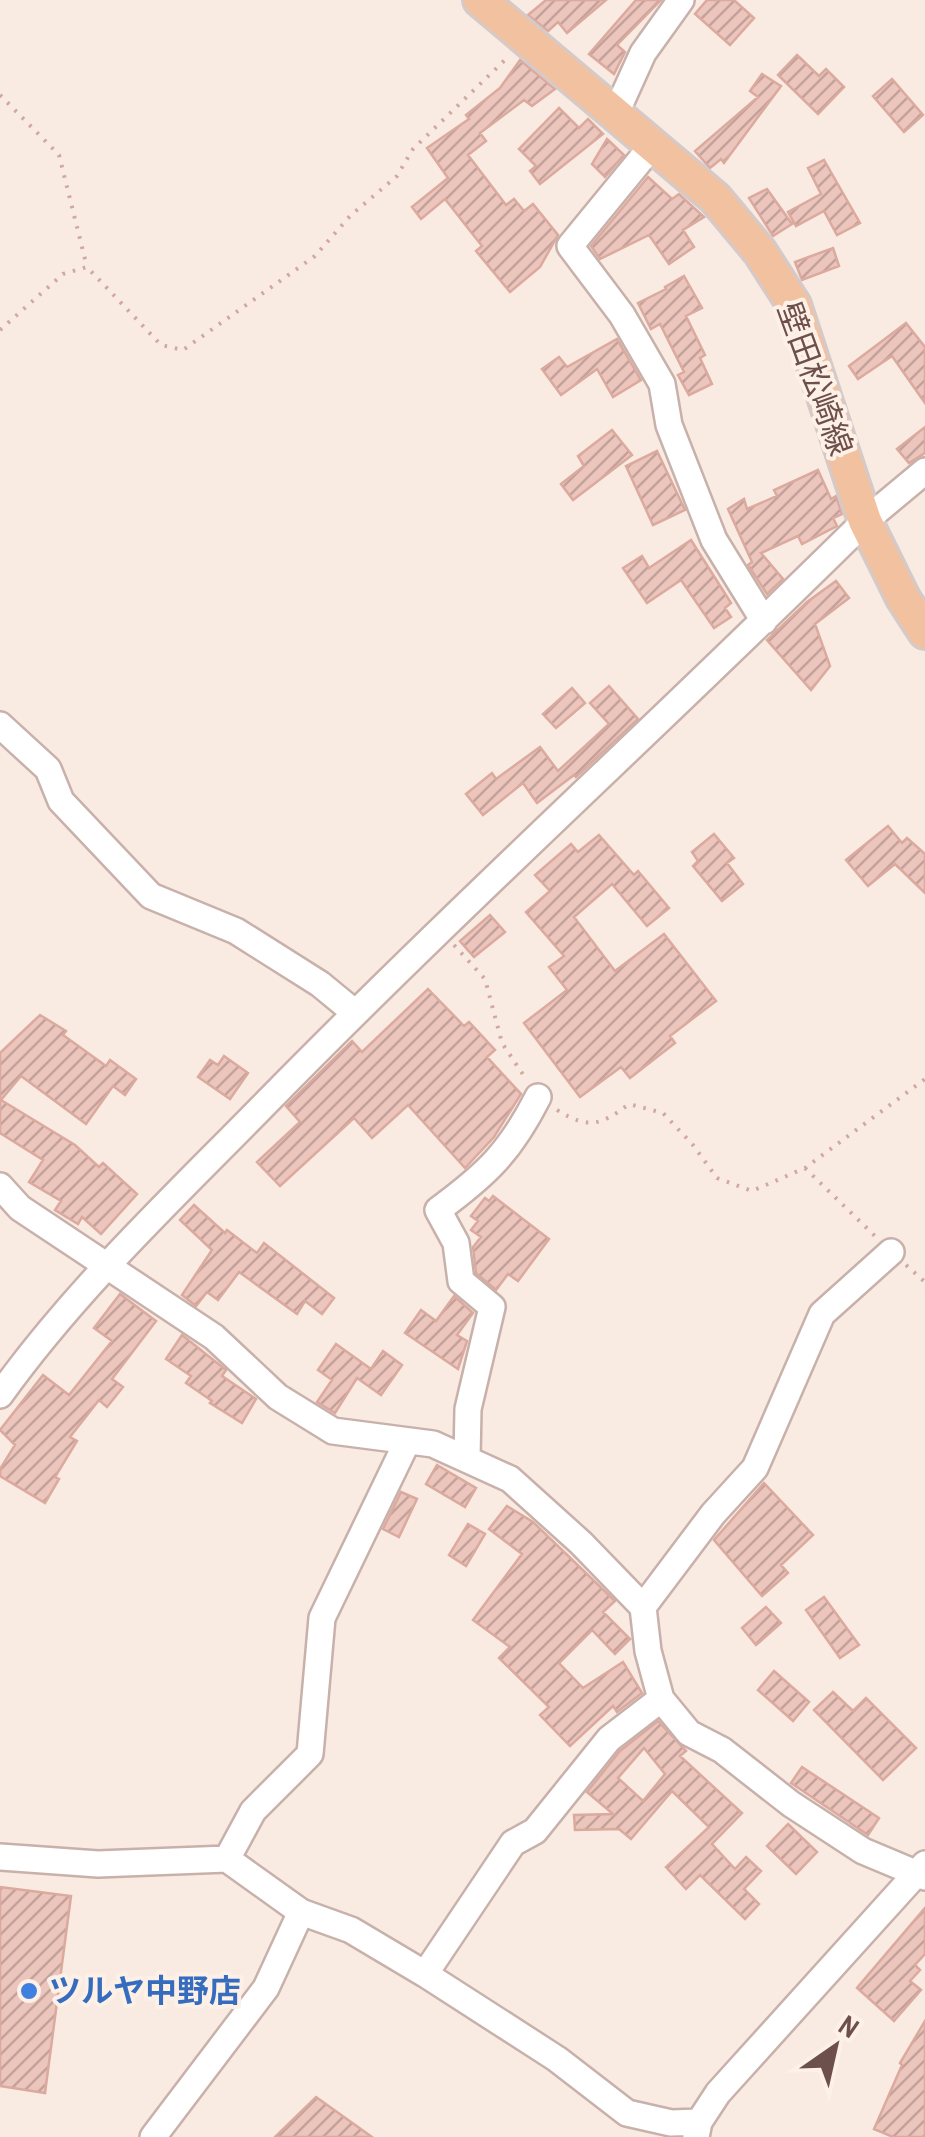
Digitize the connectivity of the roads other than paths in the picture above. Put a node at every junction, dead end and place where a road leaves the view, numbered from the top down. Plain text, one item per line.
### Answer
1 (480, 0) edge
2 (680, 0) edge
3 (615, 114) junction
4 (652, 146) junction
5 (925, 471) edge
6 (865, 521) junction
7 (764, 621) junction
8 (925, 632) edge
9 (0, 725) edge
10 (354, 1012) junction
11 (538, 1097) road end
12 (0, 1186) edge
13 (891, 1252) road end
14 (107, 1266) junction
15 (0, 1395) edge
16 (407, 1442) junction
17 (467, 1458) junction
18 (643, 1607) junction
19 (661, 1698) junction
20 (0, 1857) edge
21 (226, 1858) junction
22 (922, 1872) edge
23 (300, 1912) junction
24 (425, 1974) junction
25 (698, 2130) edge
26 (153, 2137) edge

1 - 3 main road, 壁田松崎線
2 - 3 street
3 - 4 main road, 壁田松崎線
4 - 6 main road, 壁田松崎線
4 - 7 street
5 - 6 street
6 - 7 street
6 - 8 main road, 壁田松崎線
7 - 10 street
9 - 10 street
10 - 14 street
11 - 17 street
12 - 14 street
13 - 18 street
14 - 15 street
14 - 16 street
16 - 17 street
16 - 21 street
17 - 18 street
18 - 19 street
19 - 22 street
19 - 24 street
20 - 21 street
21 - 23 street
22 - 25 street
23 - 24 street
23 - 26 street
24 - 25 street

